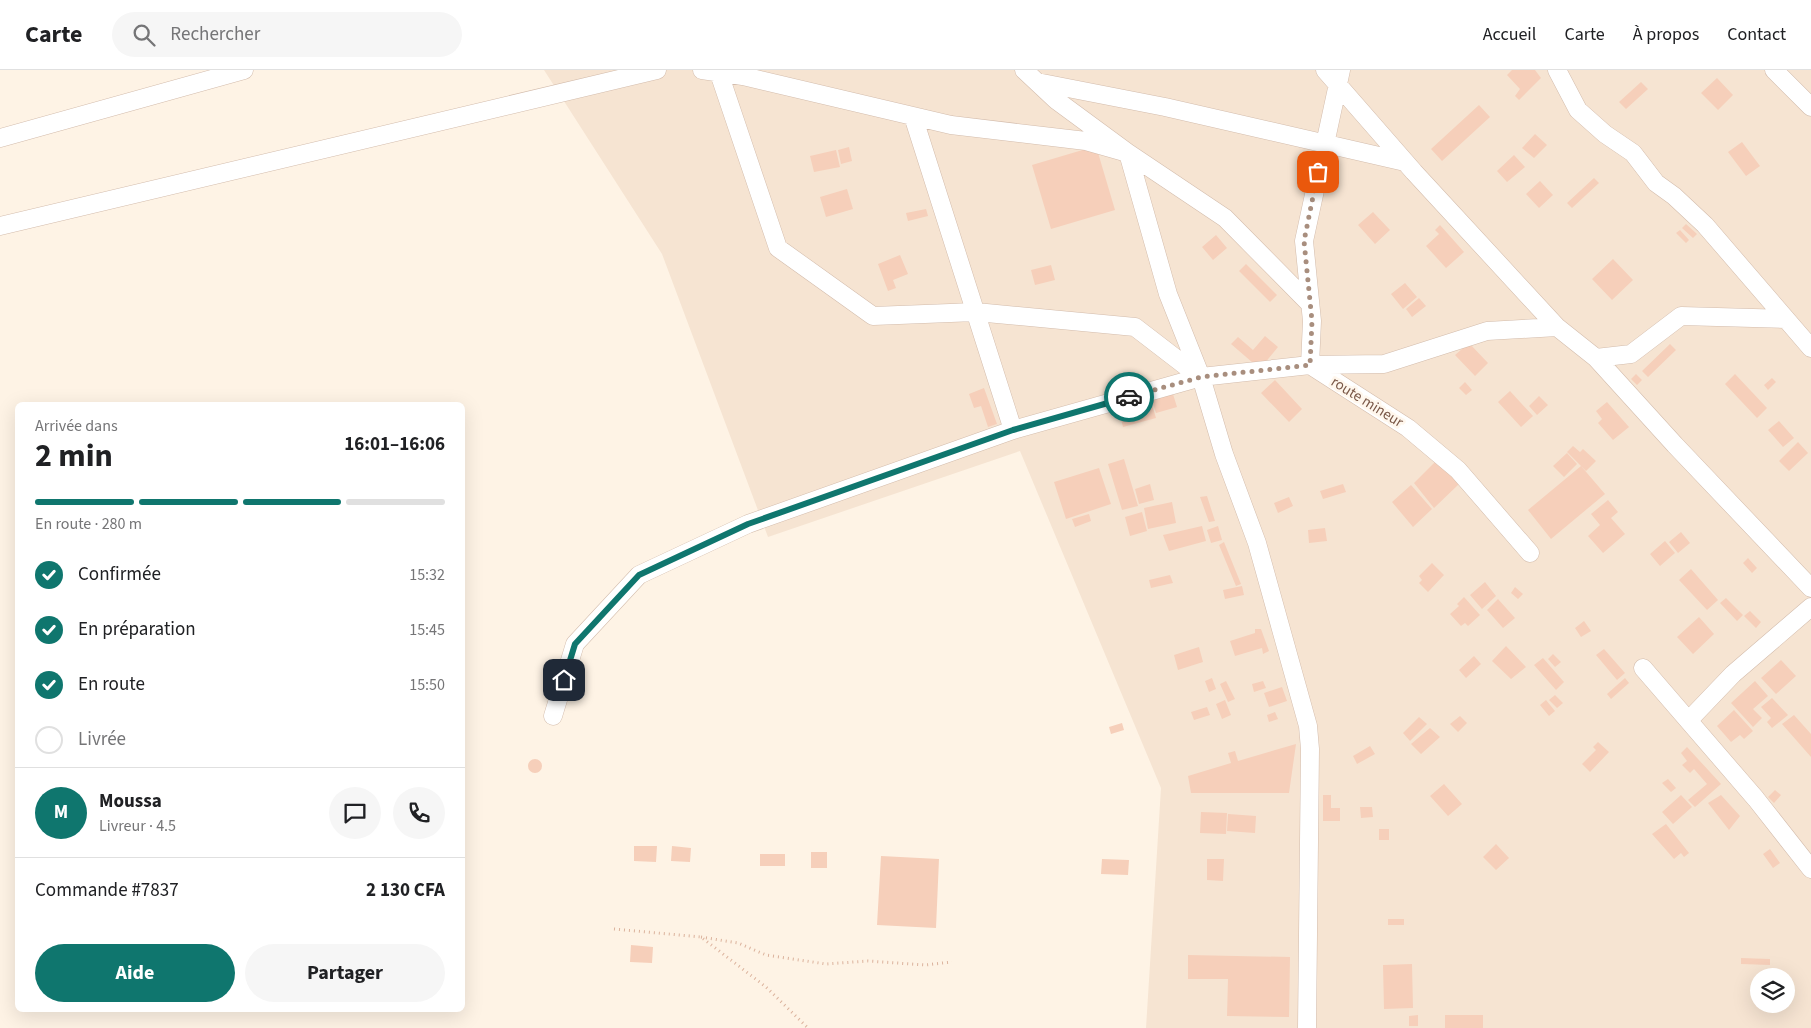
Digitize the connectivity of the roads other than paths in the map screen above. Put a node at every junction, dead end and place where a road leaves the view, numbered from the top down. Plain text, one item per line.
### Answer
1 (244, 70) edge
2 (657, 70) edge
3 (702, 70) edge
4 (1024, 70) edge
5 (1325, 70) edge
6 (1557, 70) edge
7 (1774, 70) edge
8 (719, 73) junction
9 (1339, 77) edge
10 (1037, 82) junction
11 (1811, 107) edge
12 (913, 116) junction
13 (0, 138) edge
14 (1326, 143) junction
15 (1128, 153) junction
16 (1405, 162) junction
17 (0, 226) edge
18 (1310, 304) junction
19 (976, 312) junction
20 (1786, 319) junction
21 (1557, 327) junction
22 (1811, 348) edge
23 (1596, 358) junction
24 (1310, 365) junction
25 (1201, 377) junction
26 (1013, 430) junction
27 (1530, 553) dead end
28 (1811, 588) edge
29 (1811, 607) edge
30 (1643, 668) dead end
31 (553, 716) dead end
32 (1689, 720) junction
33 (1811, 869) edge
34 (1307, 1028) edge

1 - 13 street
2 - 17 street
3 - 8 street
4 - 10 street
5 - 9 street
6 - 20 street
7 - 11 street
8 - 12 street
8 - 19 street
9 - 14 street
9 - 16 street
10 - 14 street
10 - 15 street
12 - 15 street
12 - 19 street
14 - 16 street
14 - 18 street
15 - 18 street
15 - 25 street
16 - 21 street
18 - 24 street
19 - 25 street
19 - 26 street
20 - 22 street
20 - 23 street
21 - 23 street
21 - 24 street
23 - 28 street
24 - 25 street
24 - 27 street, route mineur
25 - 26 street
25 - 34 street
26 - 31 street
29 - 32 street
30 - 32 street
32 - 33 street

